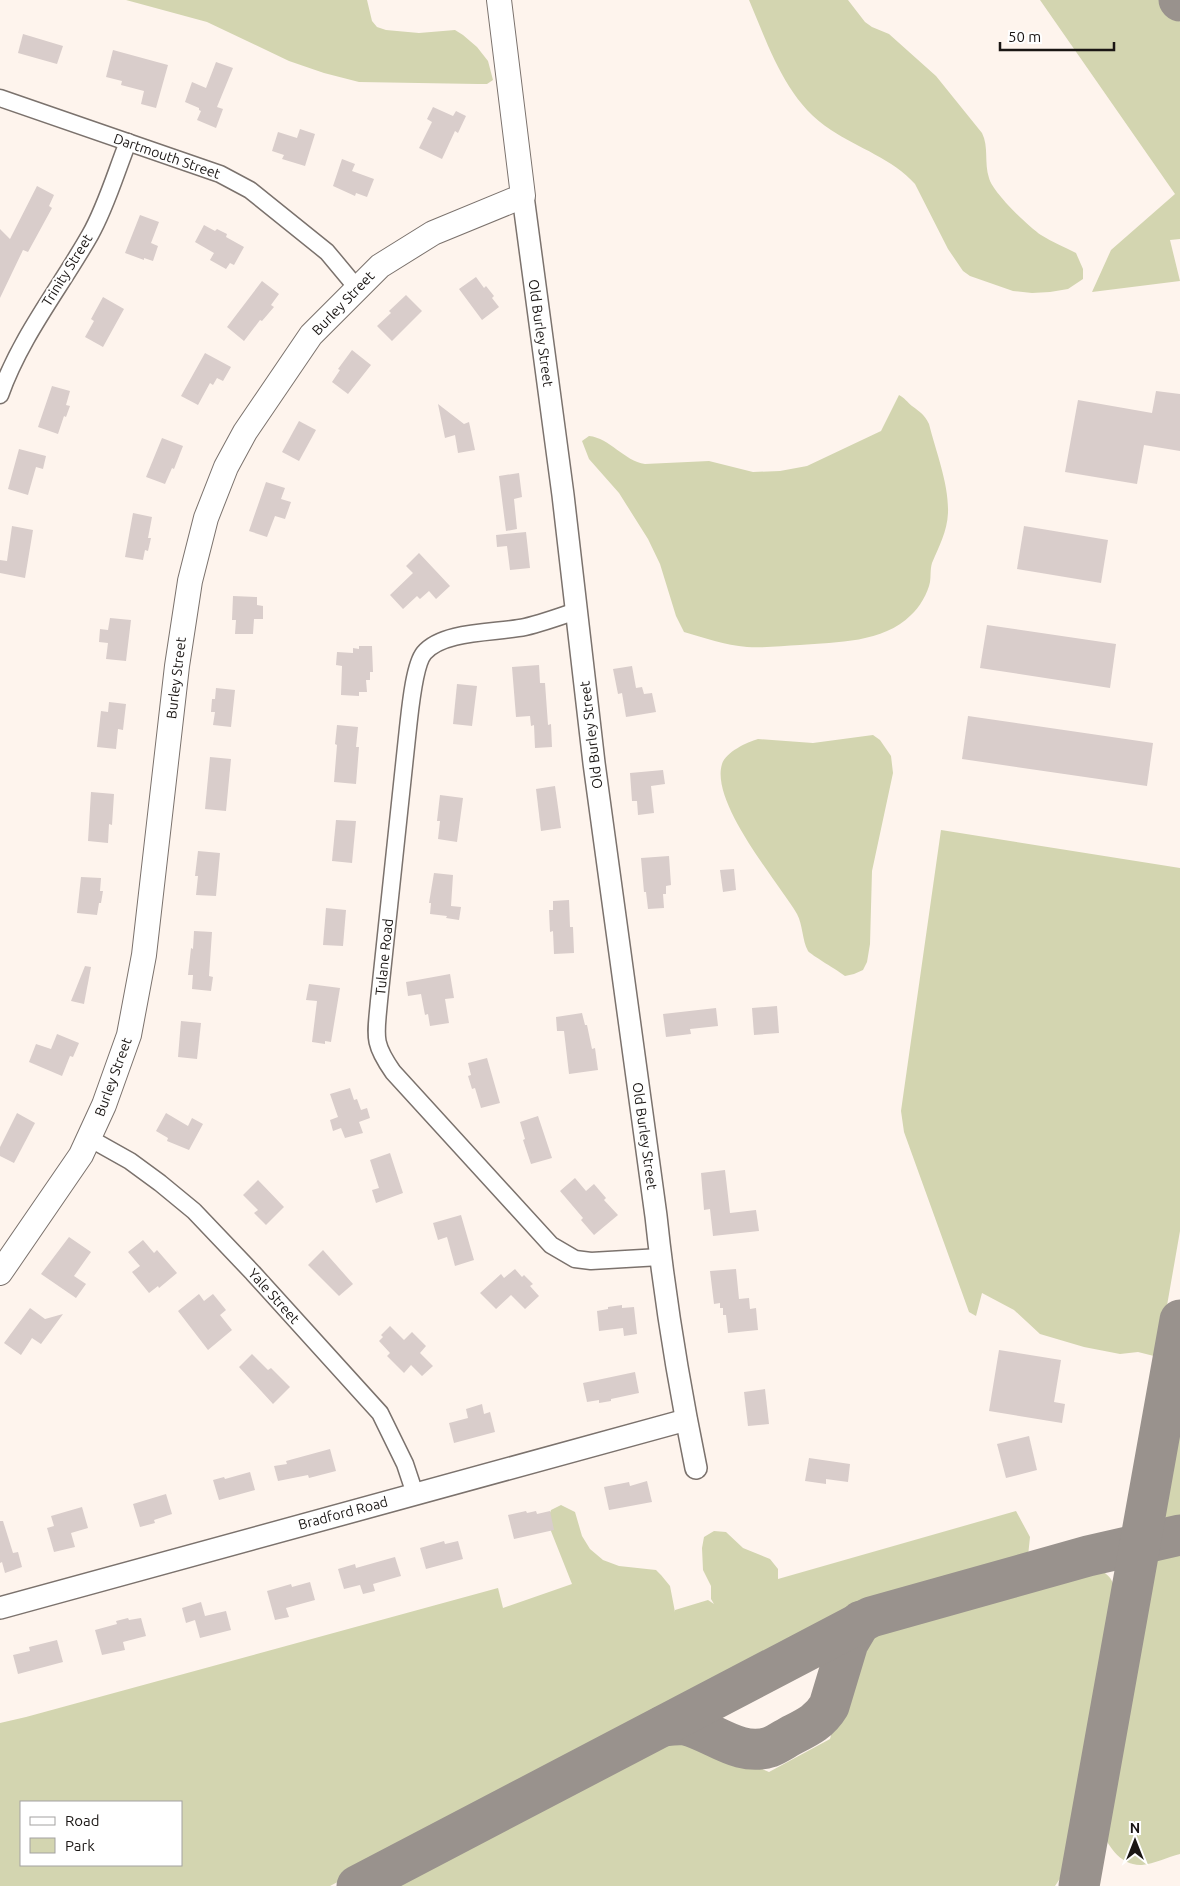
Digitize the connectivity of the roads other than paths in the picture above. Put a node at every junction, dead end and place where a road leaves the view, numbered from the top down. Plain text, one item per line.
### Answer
1 (499, 0) edge
2 (0, 98) edge
3 (128, 142) junction
4 (523, 196) junction
5 (357, 288) junction
6 (0, 395) edge
7 (576, 612) junction
8 (89, 1138) junction
9 (660, 1257) junction
10 (0, 1272) edge
11 (686, 1420) junction
12 (696, 1468) dead end
13 (415, 1494) junction
14 (0, 1608) edge

1 - 4 main road, Old Burley Street
2 - 3 street, Dartmouth Street
3 - 5 street, Dartmouth Street
3 - 6 street, Trinity Street
4 - 5 main road, Burley Street
4 - 7 street, Old Burley Street
5 - 8 main road, Burley Street
7 - 9 street, Old Burley Street
7 - 9 street, Tulane Road
8 - 10 main road, Burley Street
8 - 13 street, Yale Street
9 - 11 street, Old Burley Street
11 - 12 street, Old Burley Street
11 - 13 street, Bradford Road
13 - 14 street, Bradford Road

